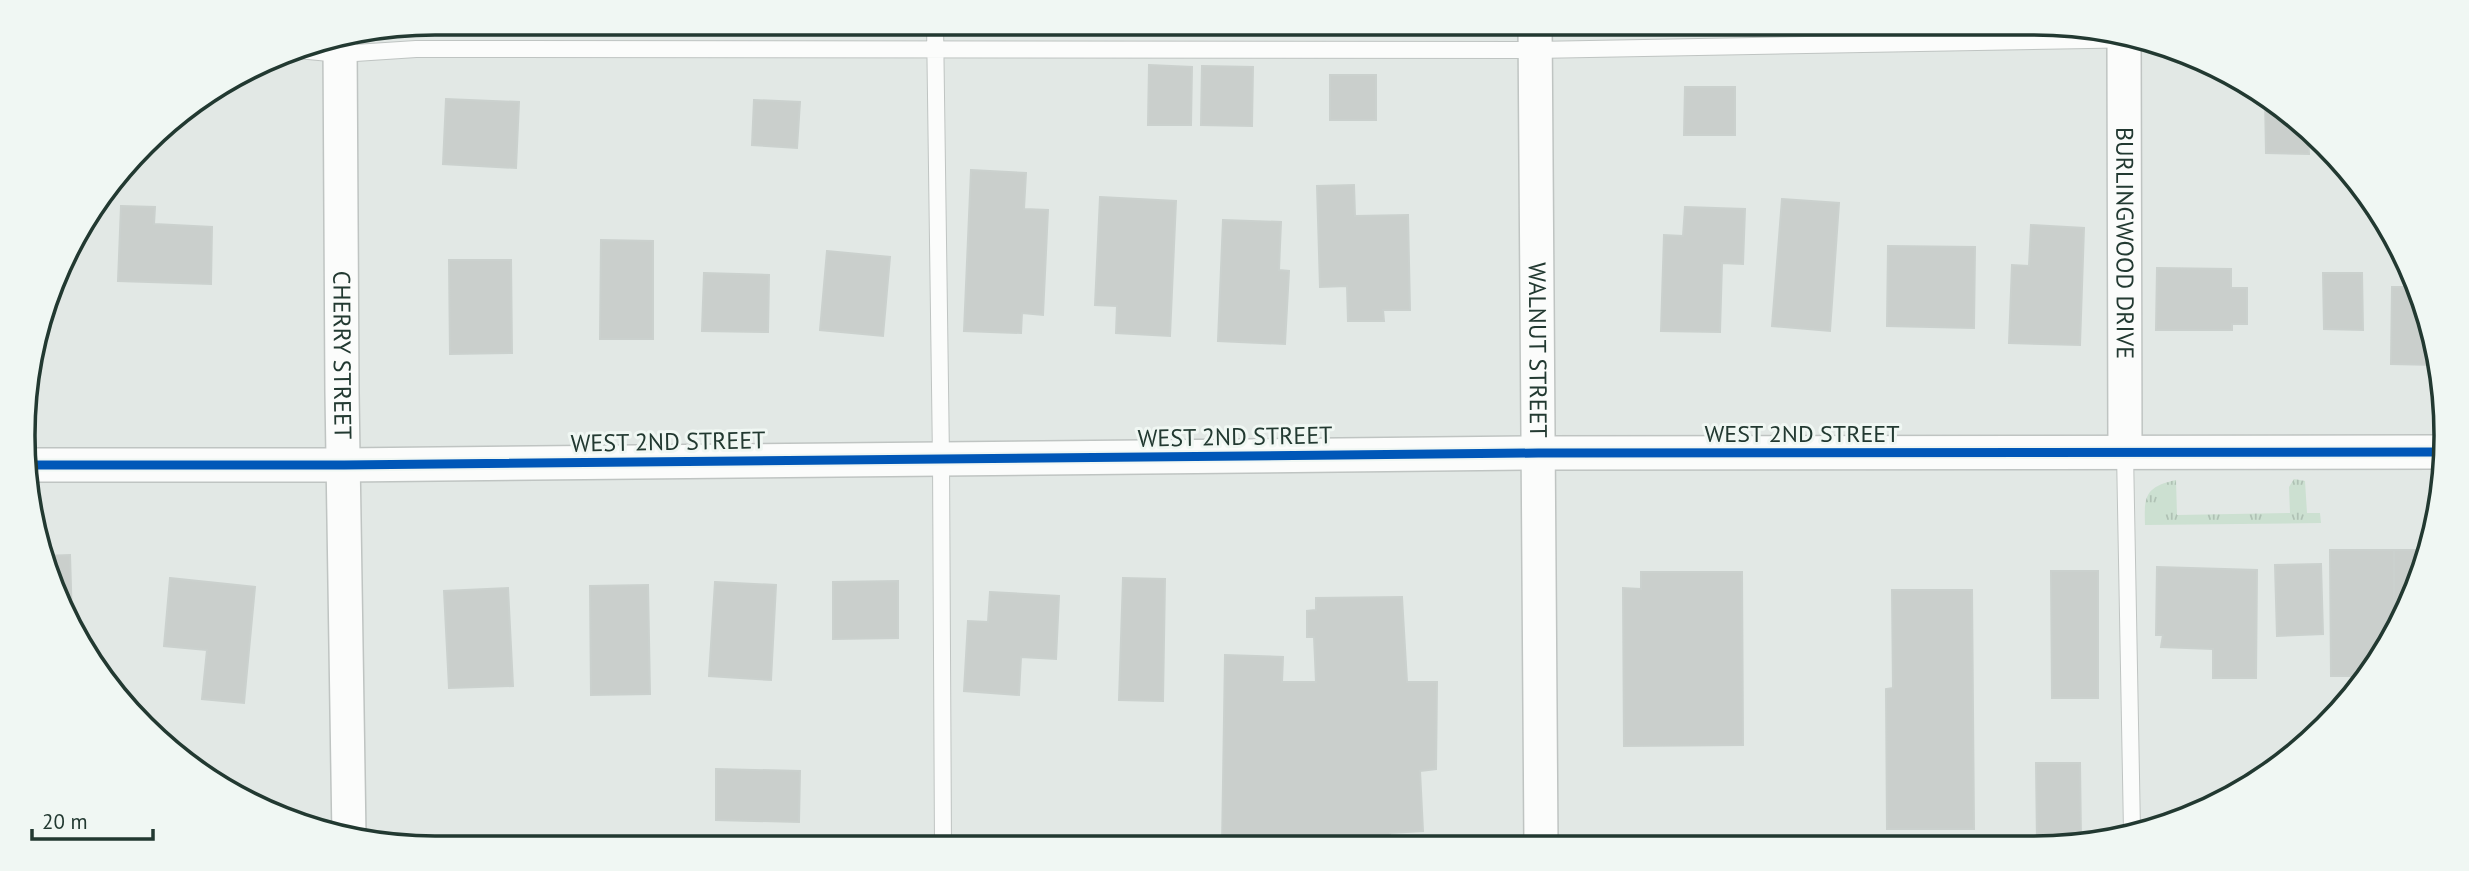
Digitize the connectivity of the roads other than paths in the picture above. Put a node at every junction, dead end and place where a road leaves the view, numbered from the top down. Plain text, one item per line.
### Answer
1 (935, 35) edge
2 (1535, 36) edge
3 (2084, 38) edge
4 (340, 48) edge
5 (934, 48) junction
6 (2131, 48) edge
7 (2125, 452) junction
8 (2433, 452) edge
9 (1538, 453) junction
10 (941, 459) junction
11 (36, 465) edge
12 (344, 465) junction
13 (2132, 823) edge
14 (349, 826) edge
15 (943, 836) edge
16 (1541, 836) edge

1 - 5 lane
2 - 3 lane
2 - 5 lane
2 - 9 street, WALNUT STREET
4 - 5 lane
4 - 12 street, CHERRY STREET
5 - 10 lane
6 - 7 street, BURLINGWOOD DRIVE
7 - 8 street, WEST 2ND STREET
7 - 9 street, WEST 2ND STREET
7 - 13 lane
9 - 10 street, WEST 2ND STREET
9 - 16 street, WALNUT STREET
10 - 12 street, WEST 2ND STREET
10 - 15 lane
11 - 12 street, WEST 2ND STREET
12 - 14 street, CHERRY STREET

